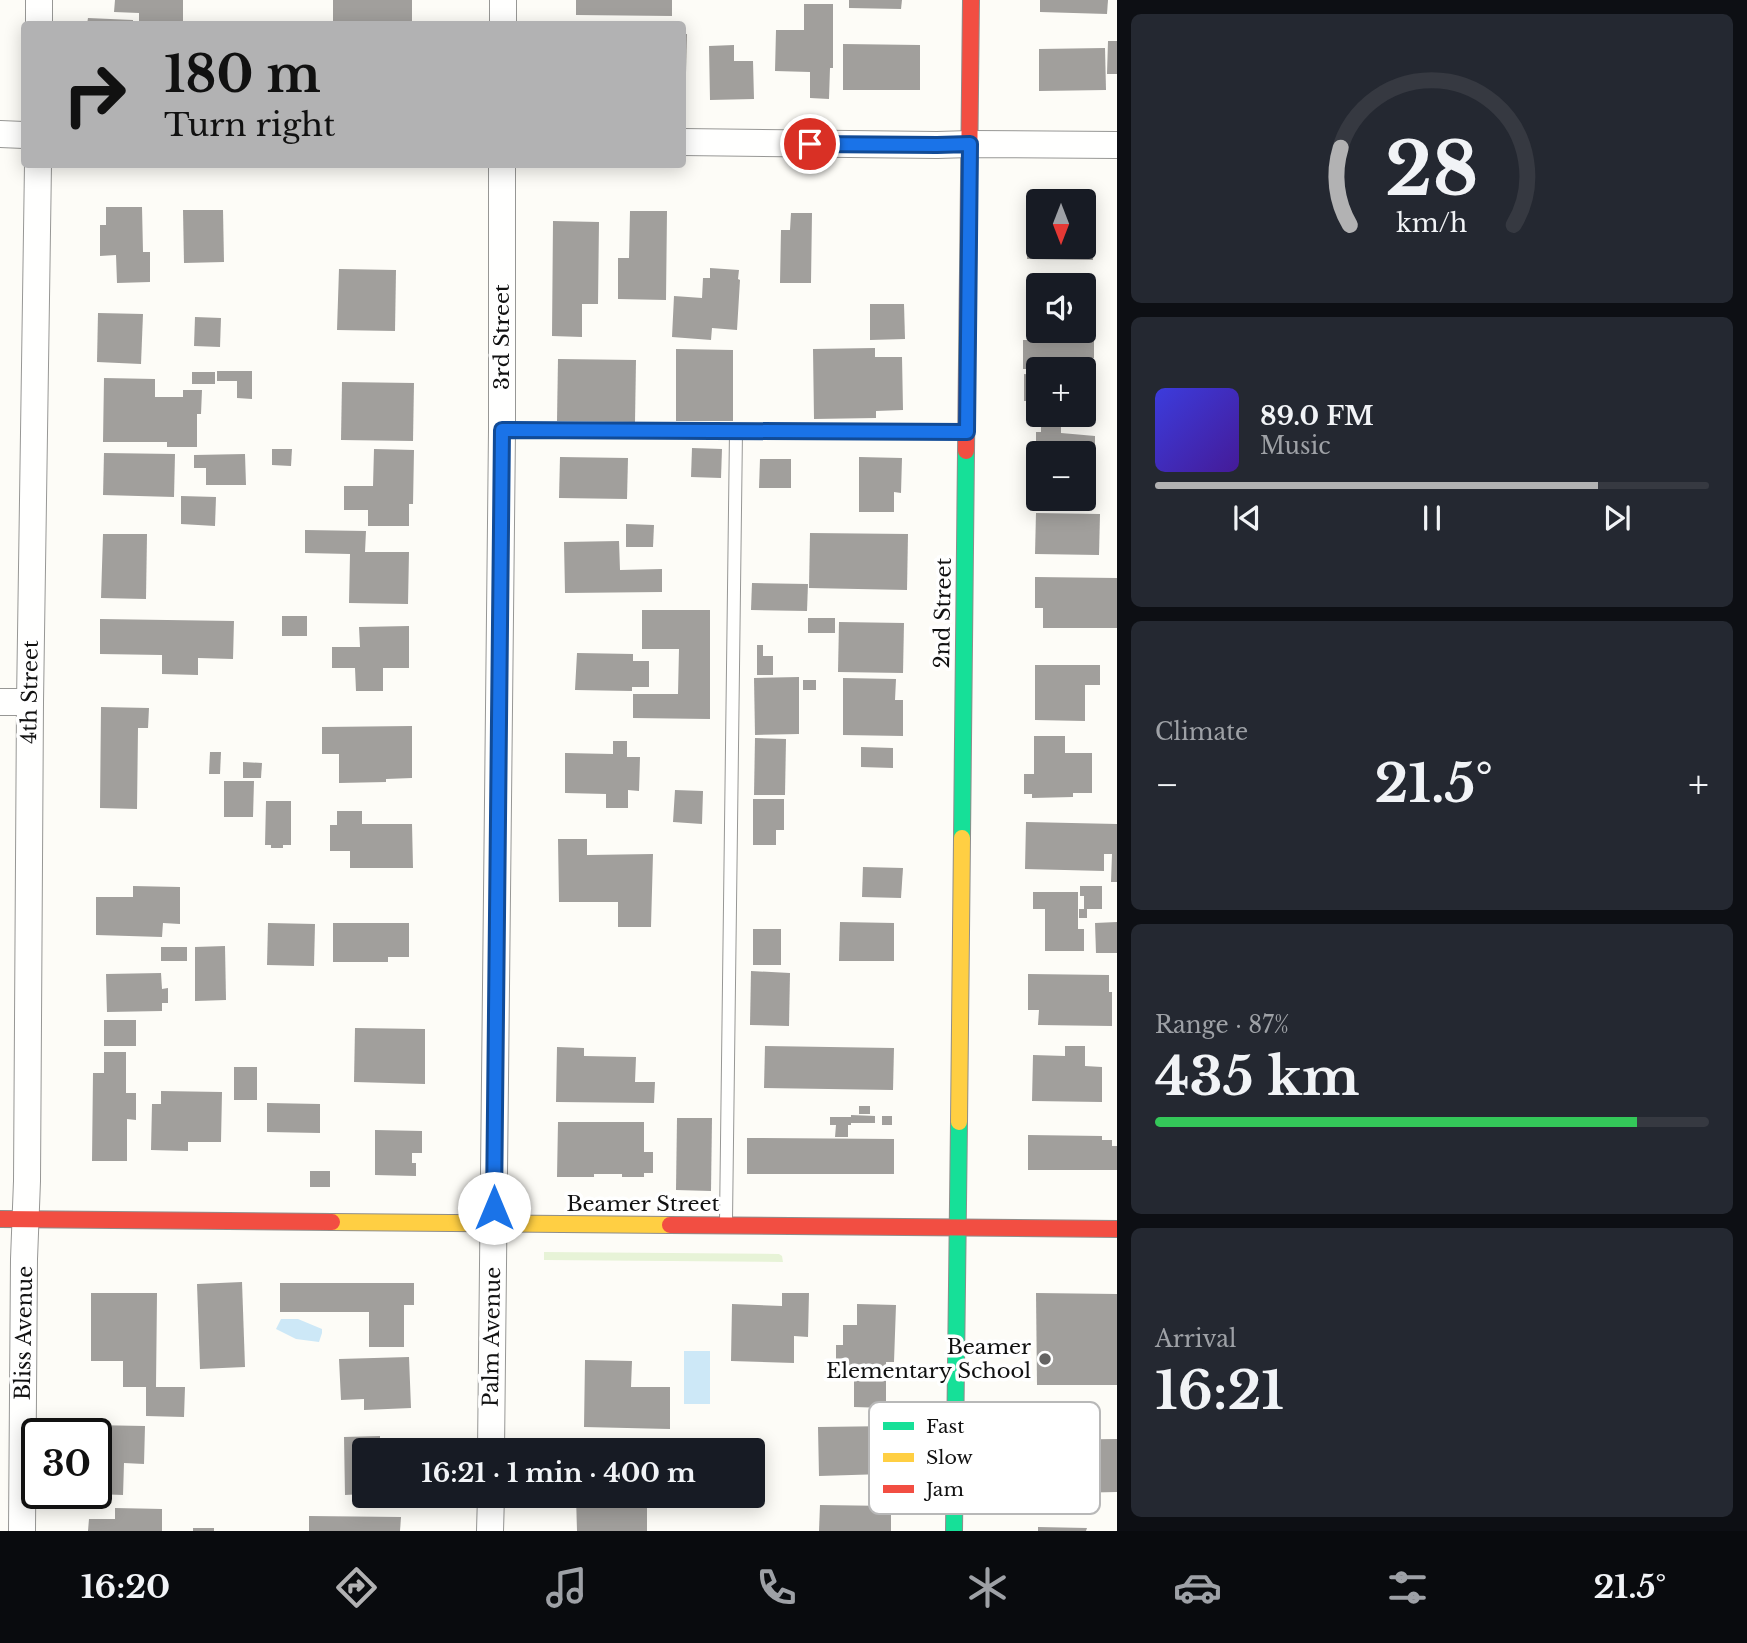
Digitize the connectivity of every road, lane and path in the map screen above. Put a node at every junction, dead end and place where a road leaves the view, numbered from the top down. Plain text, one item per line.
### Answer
1 (39, 0) edge
2 (503, 0) edge
3 (971, 0) edge
4 (39, 21) edge
5 (503, 21) edge
6 (0, 134) edge
7 (21, 135) edge
8 (686, 142) edge
9 (970, 144) junction
10 (1117, 145) edge
11 (38, 168) edge
12 (502, 168) edge
13 (502, 430) junction
14 (736, 431) junction
15 (967, 432) junction
16 (0, 702) edge
17 (30, 702) junction
18 (13, 1219) edge
19 (494, 1223) junction
20 (726, 1225) junction
21 (957, 1227) junction
22 (1117, 1229) edge
23 (955, 1402) edge
24 (491, 1438) edge
25 (491, 1508) edge
26 (22, 1531) edge
27 (491, 1531) edge

1 - 4 street
2 - 5 street
3 - 9 street, 2nd Street
6 - 7 street
8 - 9 street
9 - 10 street
9 - 15 street, 2nd Street
11 - 17 street, 4th Street
12 - 13 street, 3rd Street
13 - 14 lane
13 - 19 street, 3rd Street
14 - 15 lane
14 - 20 lane
15 - 21 street, 2nd Street
16 - 17 street
17 - 18 street, 4th Street
18 - 19 street, Beamer Street
18 - 26 street, Bliss Avenue
19 - 20 street, Beamer Street
19 - 24 street, Palm Avenue
20 - 21 street, Beamer Street
21 - 22 street, Beamer Street
21 - 23 street, 2nd Street
25 - 27 street

